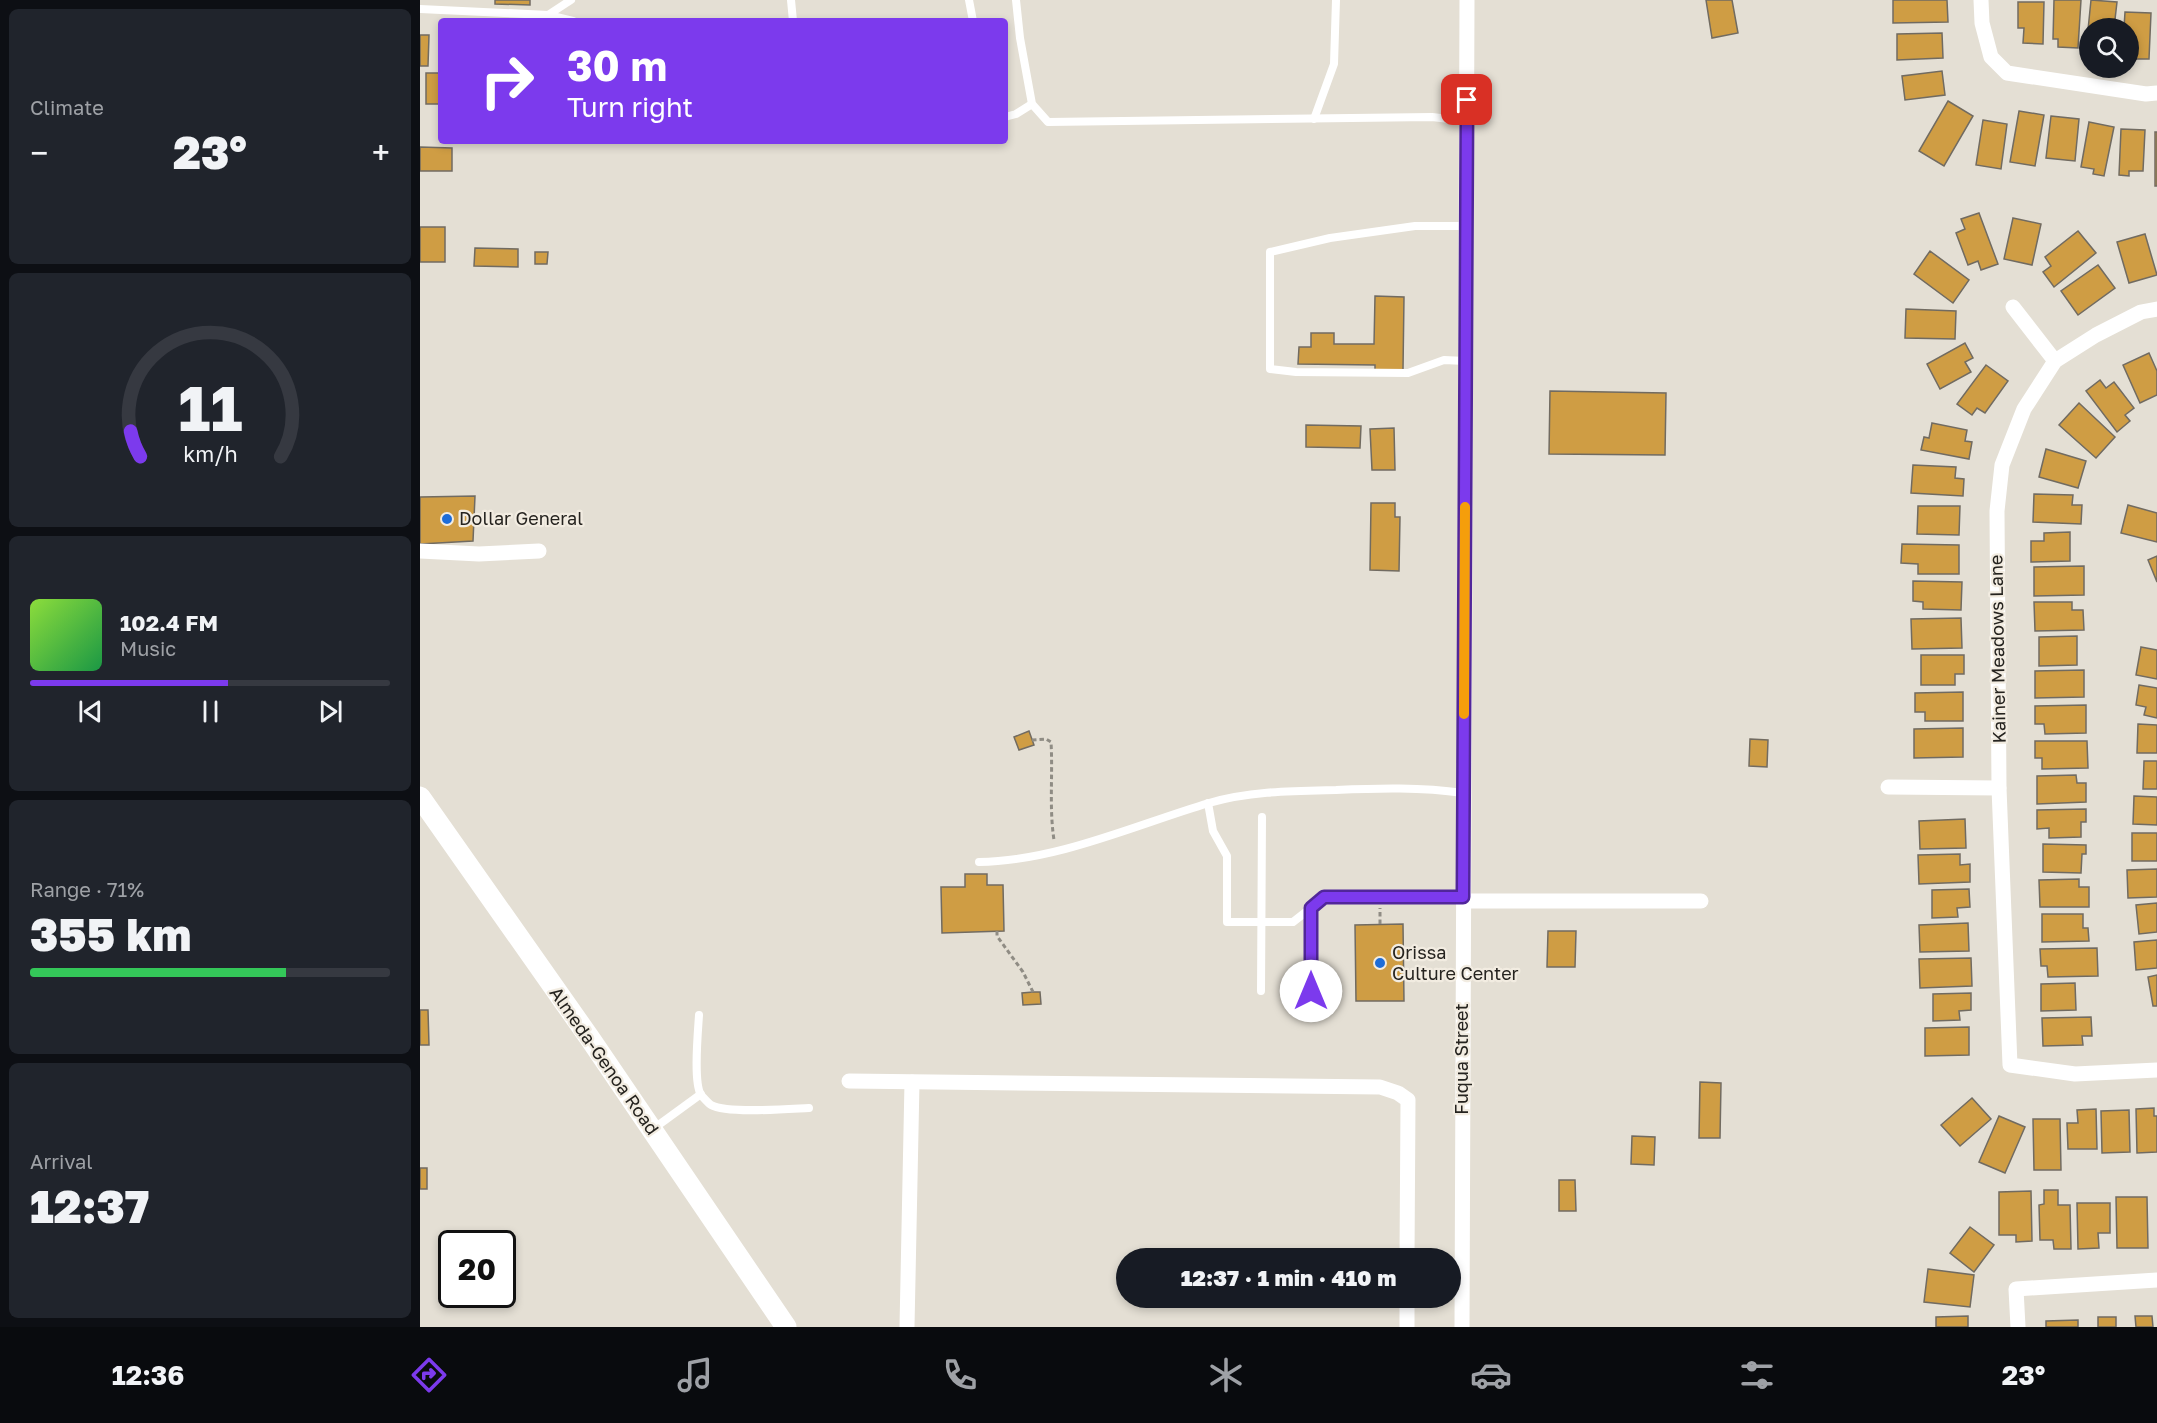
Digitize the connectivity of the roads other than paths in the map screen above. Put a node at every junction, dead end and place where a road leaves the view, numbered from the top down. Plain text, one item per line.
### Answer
1 (571, 0) edge
2 (791, 0) edge
3 (969, 0) edge
4 (1017, 0) edge
5 (1336, 0) edge
6 (1467, 0) edge
7 (1981, 0) edge
8 (420, 9) edge
9 (548, 15) junction
10 (560, 18) edge
11 (793, 18) edge
12 (972, 18) edge
13 (2157, 93) edge
14 (1032, 104) junction
15 (1008, 116) edge
16 (1314, 119) junction
17 (1467, 121) junction
18 (1466, 226) junction
19 (2013, 307) dead end
20 (2157, 309) edge
21 (1465, 361) junction
22 (2055, 361) junction
23 (420, 551) edge
24 (539, 551) dead end
25 (1888, 787) dead end
26 (1999, 788) junction
27 (1463, 794) junction
28 (420, 796) edge
29 (1208, 803) junction
30 (1262, 817) dead end
31 (979, 862) dead end
32 (1463, 899) junction
33 (1701, 901) dead end
34 (1311, 908) junction
35 (1261, 922) junction
36 (1261, 991) dead end
37 (1311, 991) dead end
38 (699, 1015) dead end
39 (2157, 1070) edge
40 (849, 1081) dead end
41 (912, 1082) junction
42 (701, 1094) junction
43 (809, 1108) dead end
44 (652, 1130) junction
45 (1407, 1248) edge
46 (2157, 1280) edge
47 (1407, 1308) edge
48 (786, 1327) edge
49 (907, 1327) edge
50 (1407, 1327) edge
51 (1462, 1327) edge
52 (2018, 1327) edge

1 - 9 lane
2 - 11 lane
3 - 12 lane
4 - 14 lane
5 - 16 lane
6 - 17 street, Fuqua Street
7 - 13 street
8 - 9 lane
9 - 10 lane
14 - 15 lane
14 - 16 lane
16 - 17 lane
17 - 18 street, Fuqua Street
18 - 21 street, Fuqua Street
18 - 21 lane
19 - 22 street
20 - 22 street, Kainer Meadows Lane
21 - 27 street, Fuqua Street
22 - 26 street, Kainer Meadows Lane
23 - 24 street
25 - 26 street
26 - 39 street, Kainer Meadows Lane
27 - 29 lane
27 - 32 street, Fuqua Street
28 - 44 main road, Almeda-Genoa Road
29 - 31 lane
29 - 35 lane
30 - 35 lane
32 - 33 street
32 - 34 lane
32 - 51 street, Fuqua Street
34 - 35 lane
34 - 37 lane
35 - 36 lane
38 - 42 lane
40 - 41 street
41 - 45 street
41 - 49 street
42 - 43 lane
42 - 44 lane
44 - 48 main road, Almeda-Genoa Road
46 - 52 street
47 - 50 street

